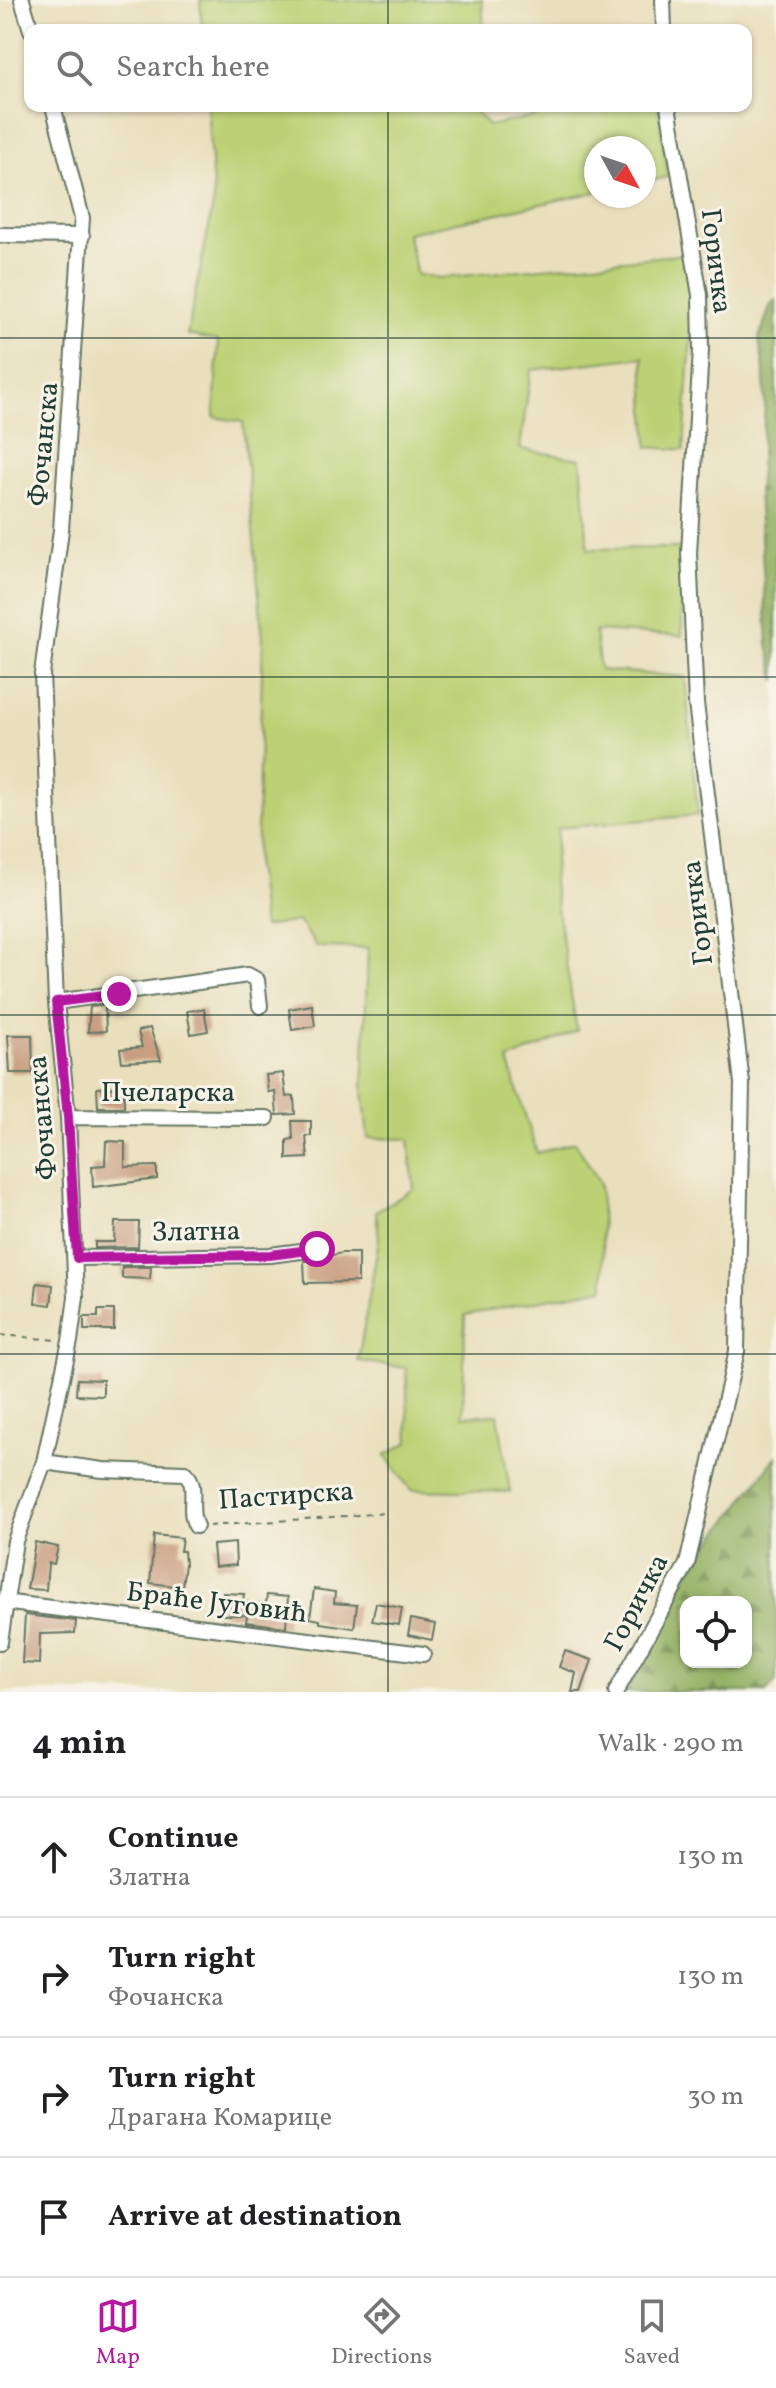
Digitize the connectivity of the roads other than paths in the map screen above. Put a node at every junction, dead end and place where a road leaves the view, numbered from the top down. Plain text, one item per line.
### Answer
1 (22, 0) edge
2 (663, 0) edge
3 (29, 24) edge
4 (664, 24) edge
5 (55, 112) edge
6 (669, 112) edge
7 (0, 235) edge
8 (82, 236) junction
9 (56, 1002) junction
10 (260, 1006) dead end
11 (68, 1117) junction
12 (267, 1118) dead end
13 (317, 1249) dead end
14 (77, 1258) junction
15 (44, 1462) junction
16 (196, 1526) road end
17 (3, 1602) junction
18 (0, 1642) edge
19 (423, 1654) dead end
20 (616, 1692) edge

1 - 3 street
2 - 4 street
5 - 8 street, Фочанска
6 - 20 street, Горичка
7 - 8 street
8 - 9 street, Фочанска
9 - 10 street
9 - 11 street, Фочанска
11 - 12 street, Пчеларска
11 - 14 street, Фочанска
13 - 14 street, Златна
14 - 15 street, Фочанска
15 - 16 street, Пастирска
15 - 17 street, Фочанска
17 - 18 street, Фочанска
17 - 19 street, Браће Југовић

